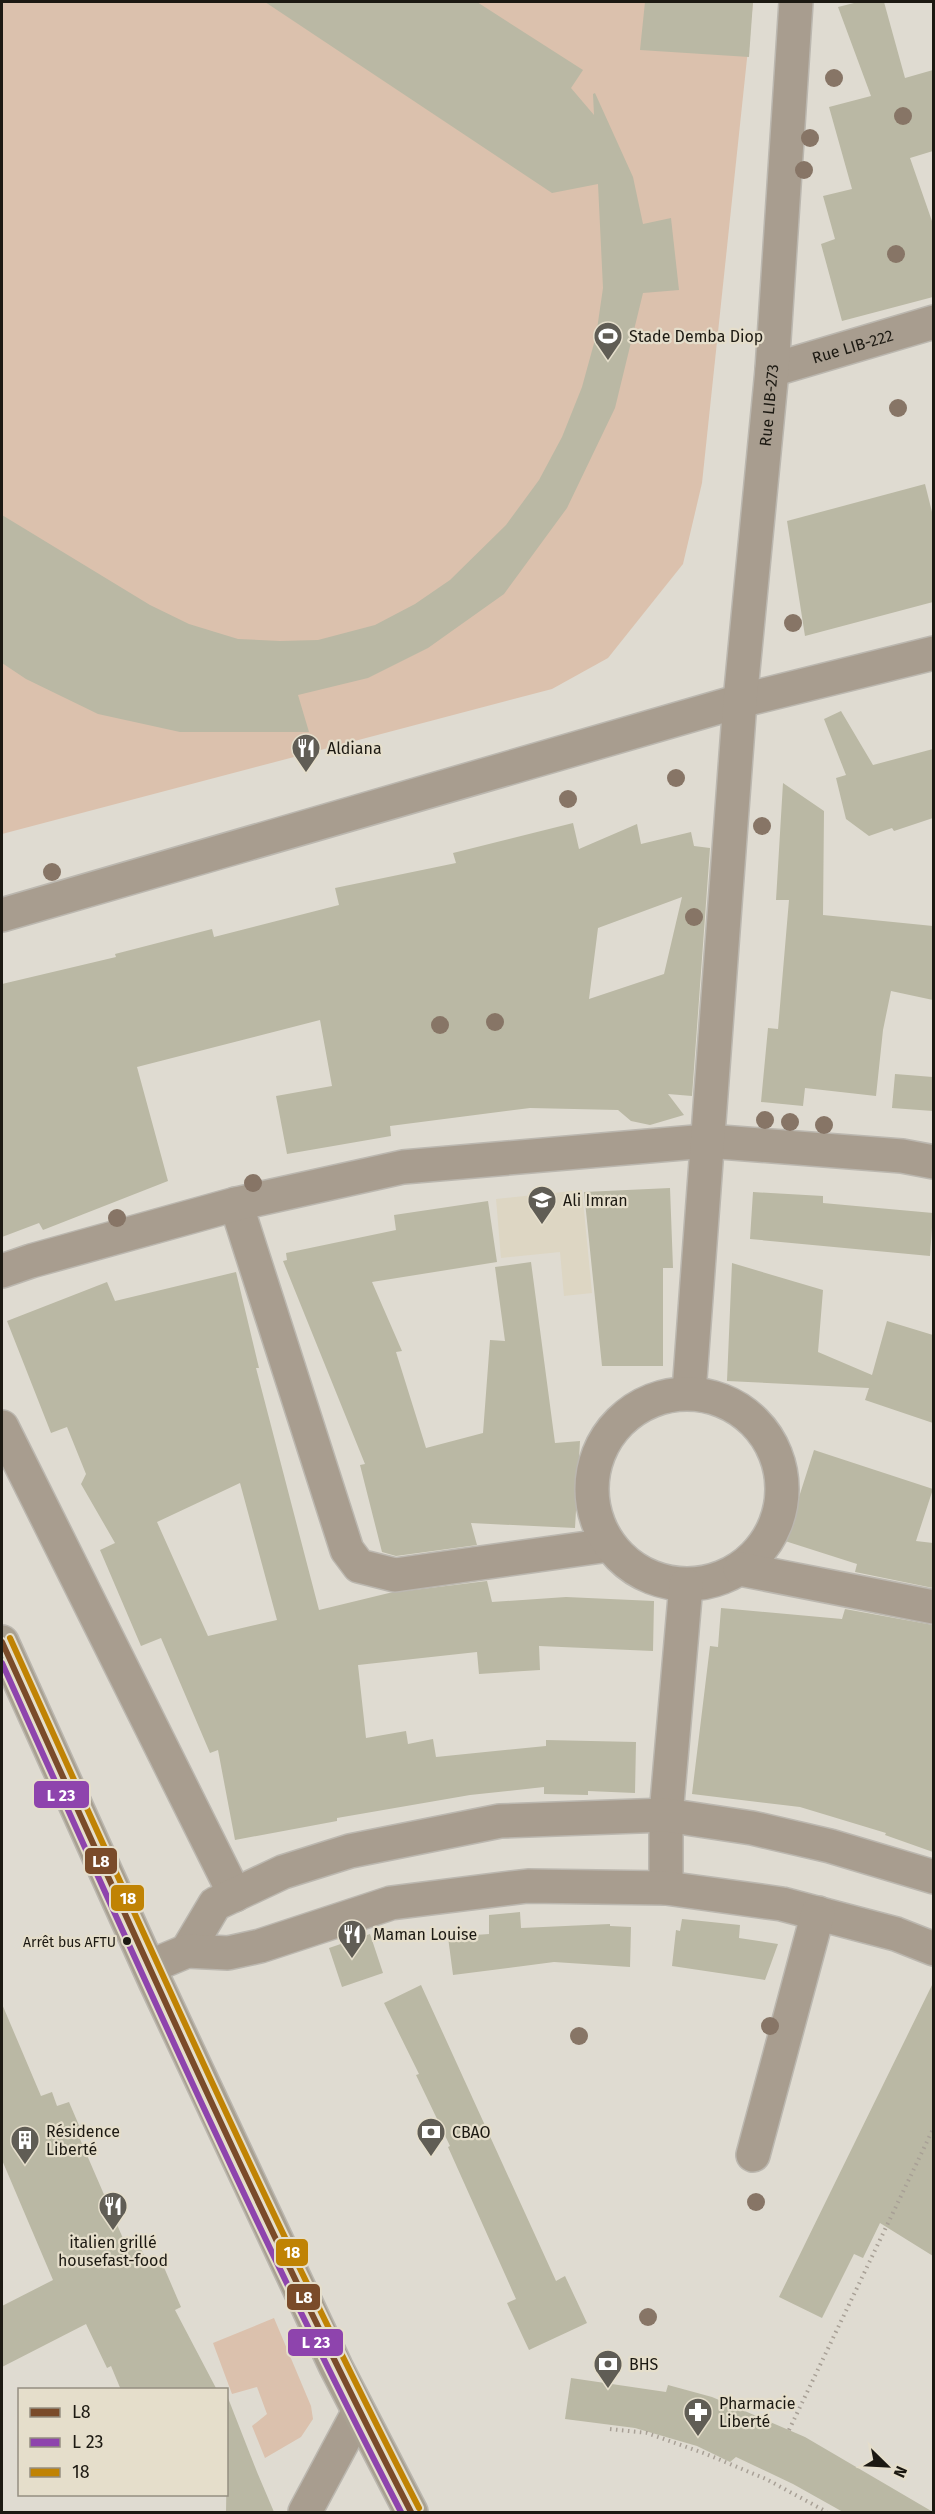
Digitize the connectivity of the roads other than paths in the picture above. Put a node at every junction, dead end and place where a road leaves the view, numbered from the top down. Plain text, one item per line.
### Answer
1 (796, 2) edge
2 (933, 322) edge
3 (772, 370) junction
4 (933, 653) edge
5 (740, 700) junction
6 (2, 915) edge
7 (707, 1141) junction
8 (933, 1162) edge
9 (236, 1204) junction
10 (2, 1271) edge
11 (689, 1392) junction
12 (2, 1427) edge
13 (609, 1545) junction
14 (740, 1569) junction
15 (686, 1585) junction
16 (932, 1601) edge
17 (2, 1642) edge
18 (666, 1815) junction
19 (933, 1877) edge
20 (666, 1888) junction
21 (235, 1895) junction
22 (818, 1913) junction
23 (933, 1949) edge
24 (187, 1951) junction
25 (149, 1967) junction
26 (753, 2155) dead end
27 (358, 2414) junction
28 (305, 2512) edge
29 (411, 2512) edge

1 - 3 street, Rue LIB-273
2 - 3 street, Rue LIB-222
3 - 5 street, Rue LIB-273
4 - 5 street
5 - 6 street
5 - 7 street, Rue LIB-273
7 - 8 street
7 - 9 street
7 - 11 street, Rue LIB-273
9 - 10 street
9 - 13 street
11 - 13 street
11 - 14 street
12 - 21 street
13 - 15 street
14 - 15 street
14 - 16 street
15 - 18 street
17 - 25 main road
18 - 19 street
18 - 20 street
18 - 21 street
20 - 22 street
20 - 24 street
21 - 24 street
22 - 23 street
22 - 26 street
24 - 25 street
25 - 27 main road
27 - 28 street
27 - 29 main road

